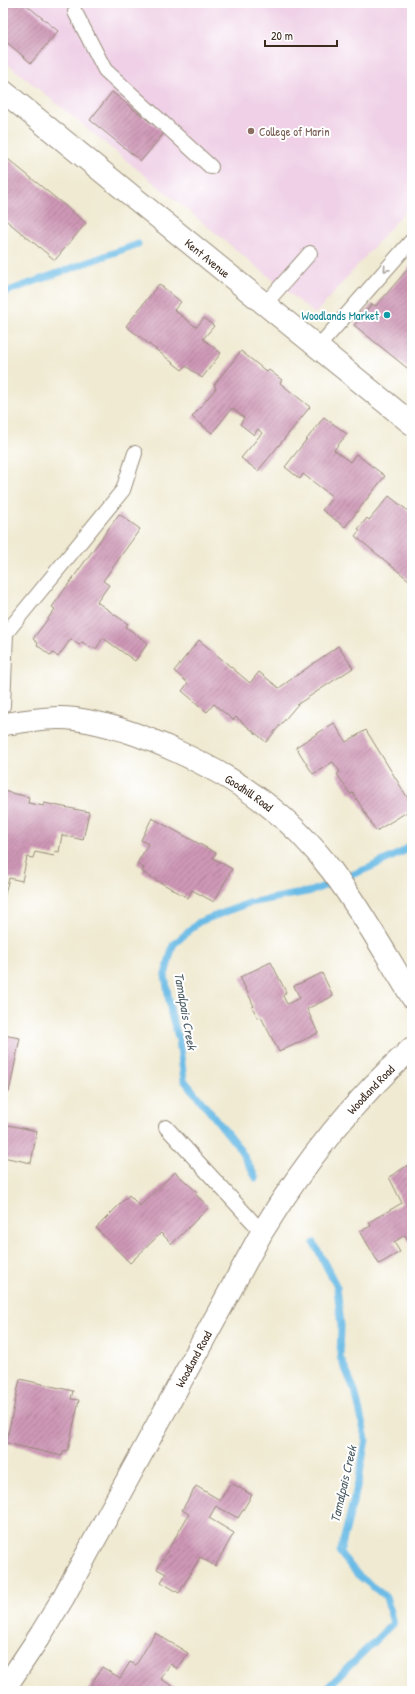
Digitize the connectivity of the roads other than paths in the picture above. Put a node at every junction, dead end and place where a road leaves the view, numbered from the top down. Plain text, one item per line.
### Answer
1 (75, 12) dead end
2 (3, 92) edge
3 (211, 167) dead end
4 (412, 240) edge
5 (310, 253) dead end
6 (265, 304) junction
7 (318, 347) junction
8 (412, 424) edge
9 (135, 453) dead end
10 (3, 706) edge
11 (3, 724) edge
12 (412, 997) edge
13 (412, 1048) edge
14 (166, 1127) dead end
15 (262, 1232) junction
16 (3, 1691) edge

1 - 3 lane
2 - 6 street, Kent Avenue
4 -> 7 lane
5 - 6 lane
6 - 7 street, Kent Avenue
7 - 8 street, Kent Avenue
9 - 10 lane
11 - 12 street, Goodhill Road
13 - 15 street, Woodland Road
14 - 15 lane
15 - 16 street, Woodland Road

